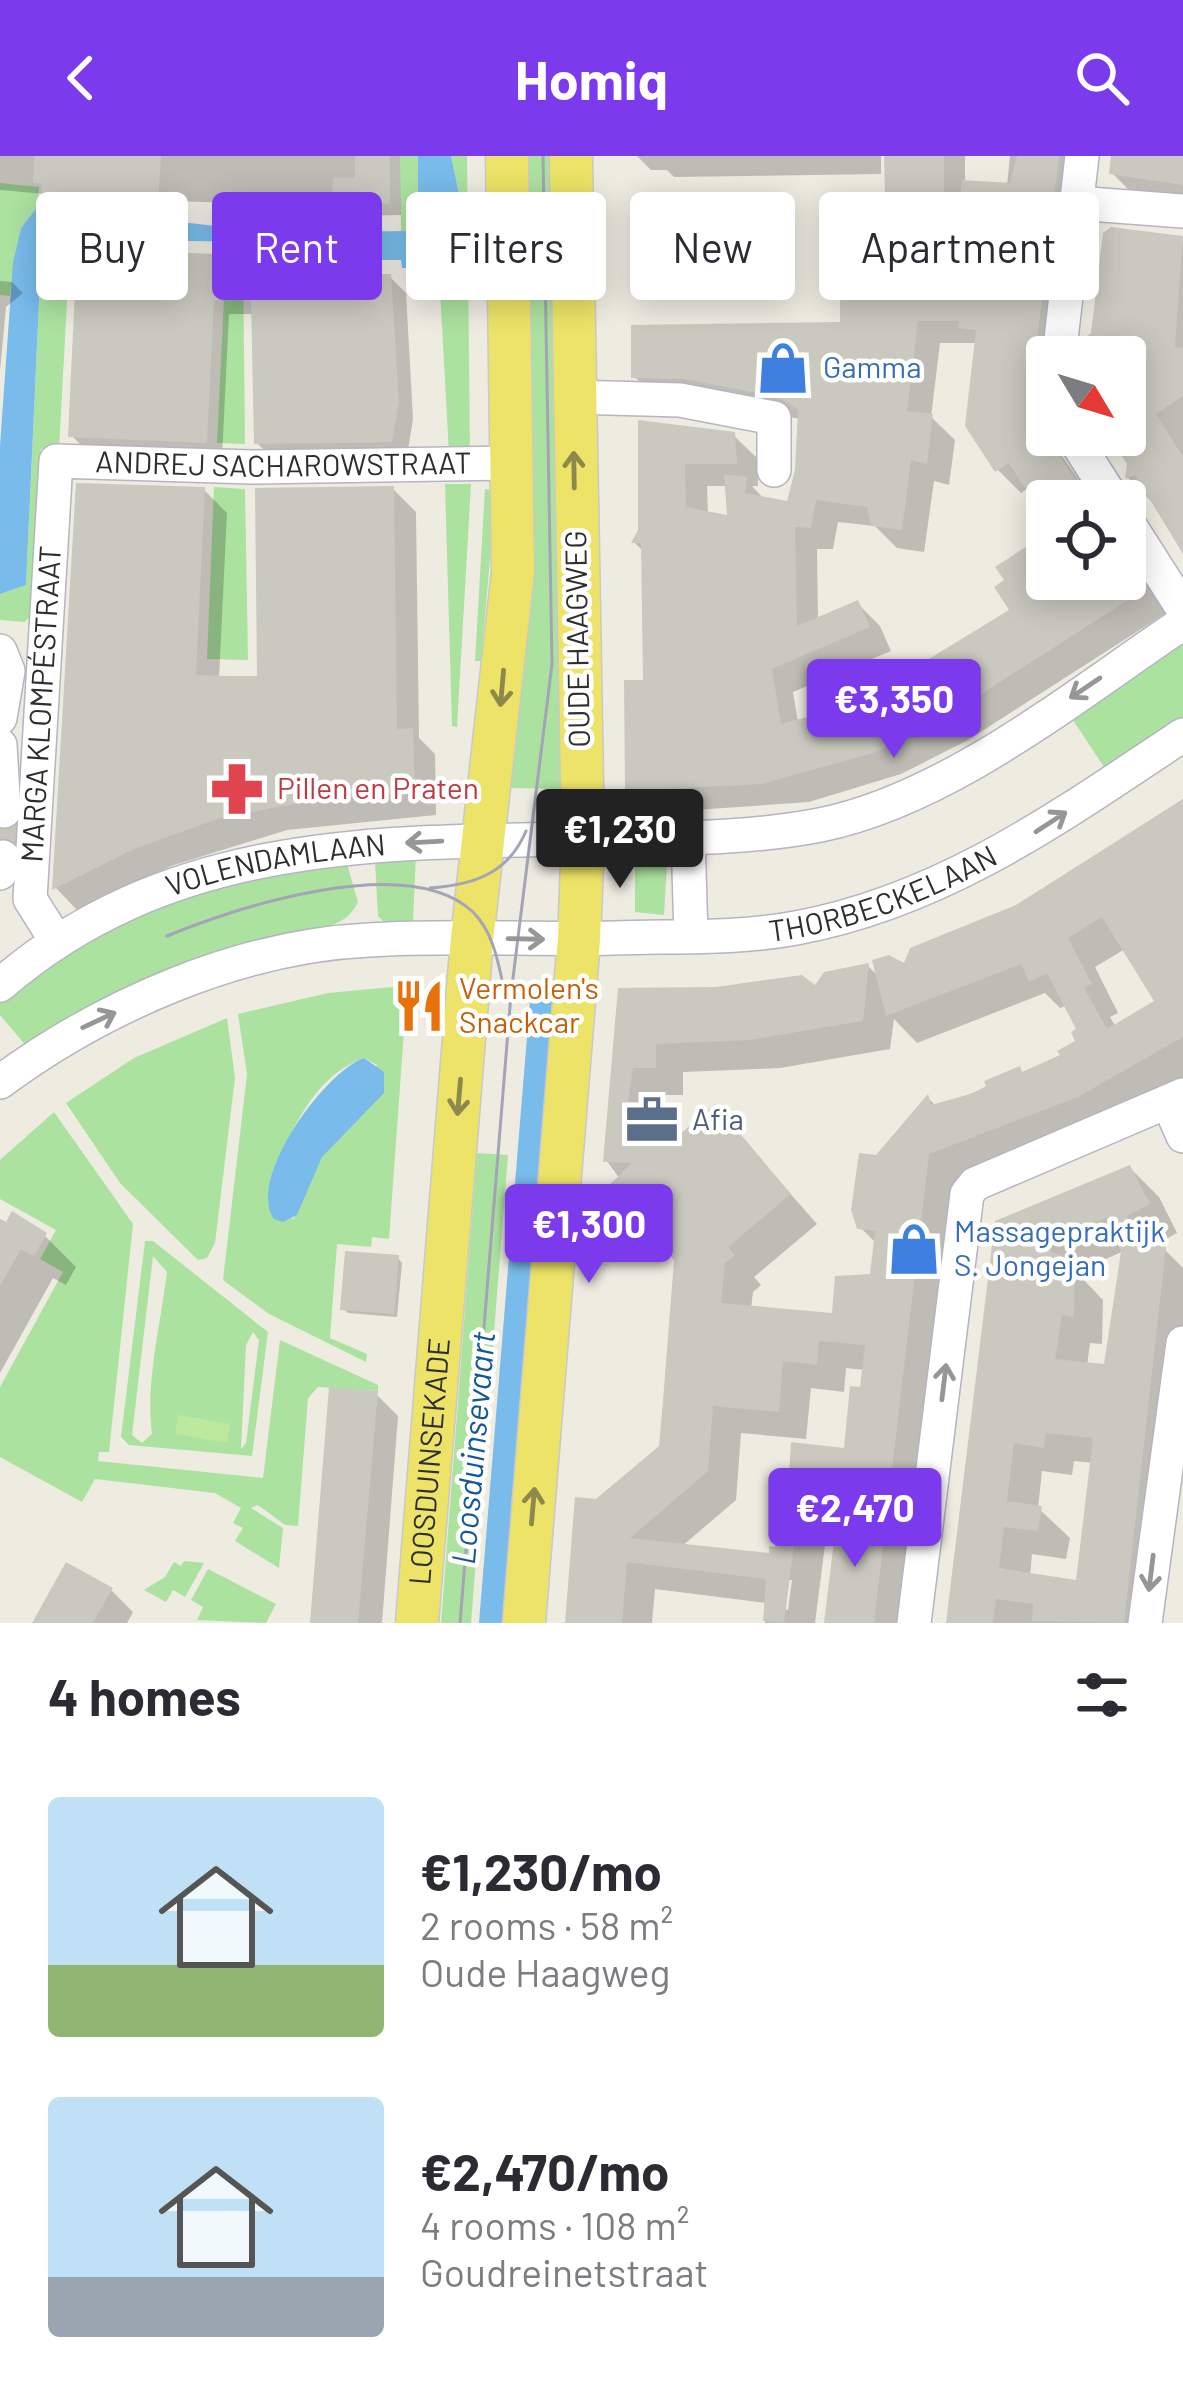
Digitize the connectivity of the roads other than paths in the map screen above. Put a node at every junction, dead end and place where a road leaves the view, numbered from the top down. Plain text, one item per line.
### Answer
1 (507, 156) edge
2 (571, 156) edge
3 (1082, 156) edge
4 (1077, 192) edge
5 (1099, 205) edge
6 (1183, 212) edge
7 (1065, 300) edge
8 (1060, 336) edge
9 (572, 397) junction
10 (56, 460) joint
11 (511, 464) junction
12 (774, 470) dead end
13 (1146, 551) edge
14 (1183, 608) edge
15 (1183, 623) edge
16 (0, 651) edge
17 (0, 718) edge
18 (1183, 735) edge
19 (0, 745) edge
20 (4, 811) dead end
21 (688, 837) junction
22 (583, 839) junction
23 (481, 841) junction
24 (691, 936) junction
25 (472, 938) junction
26 (579, 939) junction
27 (57, 942) junction
28 (5, 969) edge
29 (0, 1082) edge
30 (1176, 1099) edge
31 (1183, 1136) edge
32 (1183, 1343) edge
33 (1170, 1523) edge
34 (417, 1623) edge
35 (524, 1623) edge
36 (914, 1623) edge
37 (1144, 1623) edge

1 - 11 main road
2 - 9 main road, OUDE HAAGWEG
3 - 4 street
5 - 6 street
7 - 8 street
9 - 12 street
22 -> 9 main road, OUDE HAAGWEG
10 - 11 street, ANDREJ SACHAROWSTRAAT
10 - 27 street, MARGA KLOMPÉSTRAAT
11 -> 23 main road
13 - 14 street
15 -> 21 street
16 - 17 street
24 -> 18 street, THORBECKELAAN
19 - 20 street
21 - 22 street
21 - 24 street
22 - 23 street, VOLENDAMLAAN
22 - 26 main road, OUDE HAAGWEG
23 - 25 main road
23 -> 27 street, VOLENDAMLAAN
24 - 26 street, THORBECKELAAN
25 -> 26 street, THORBECKELAAN
29 -> 25 street
25 -> 34 main road, LOOSDUINSEKADE
35 -> 26 main road, OUDE HAAGWEG
27 - 28 street, VOLENDAMLAAN
30 - 31 street
36 -> 30 street
32 - 33 street
33 -> 37 street

